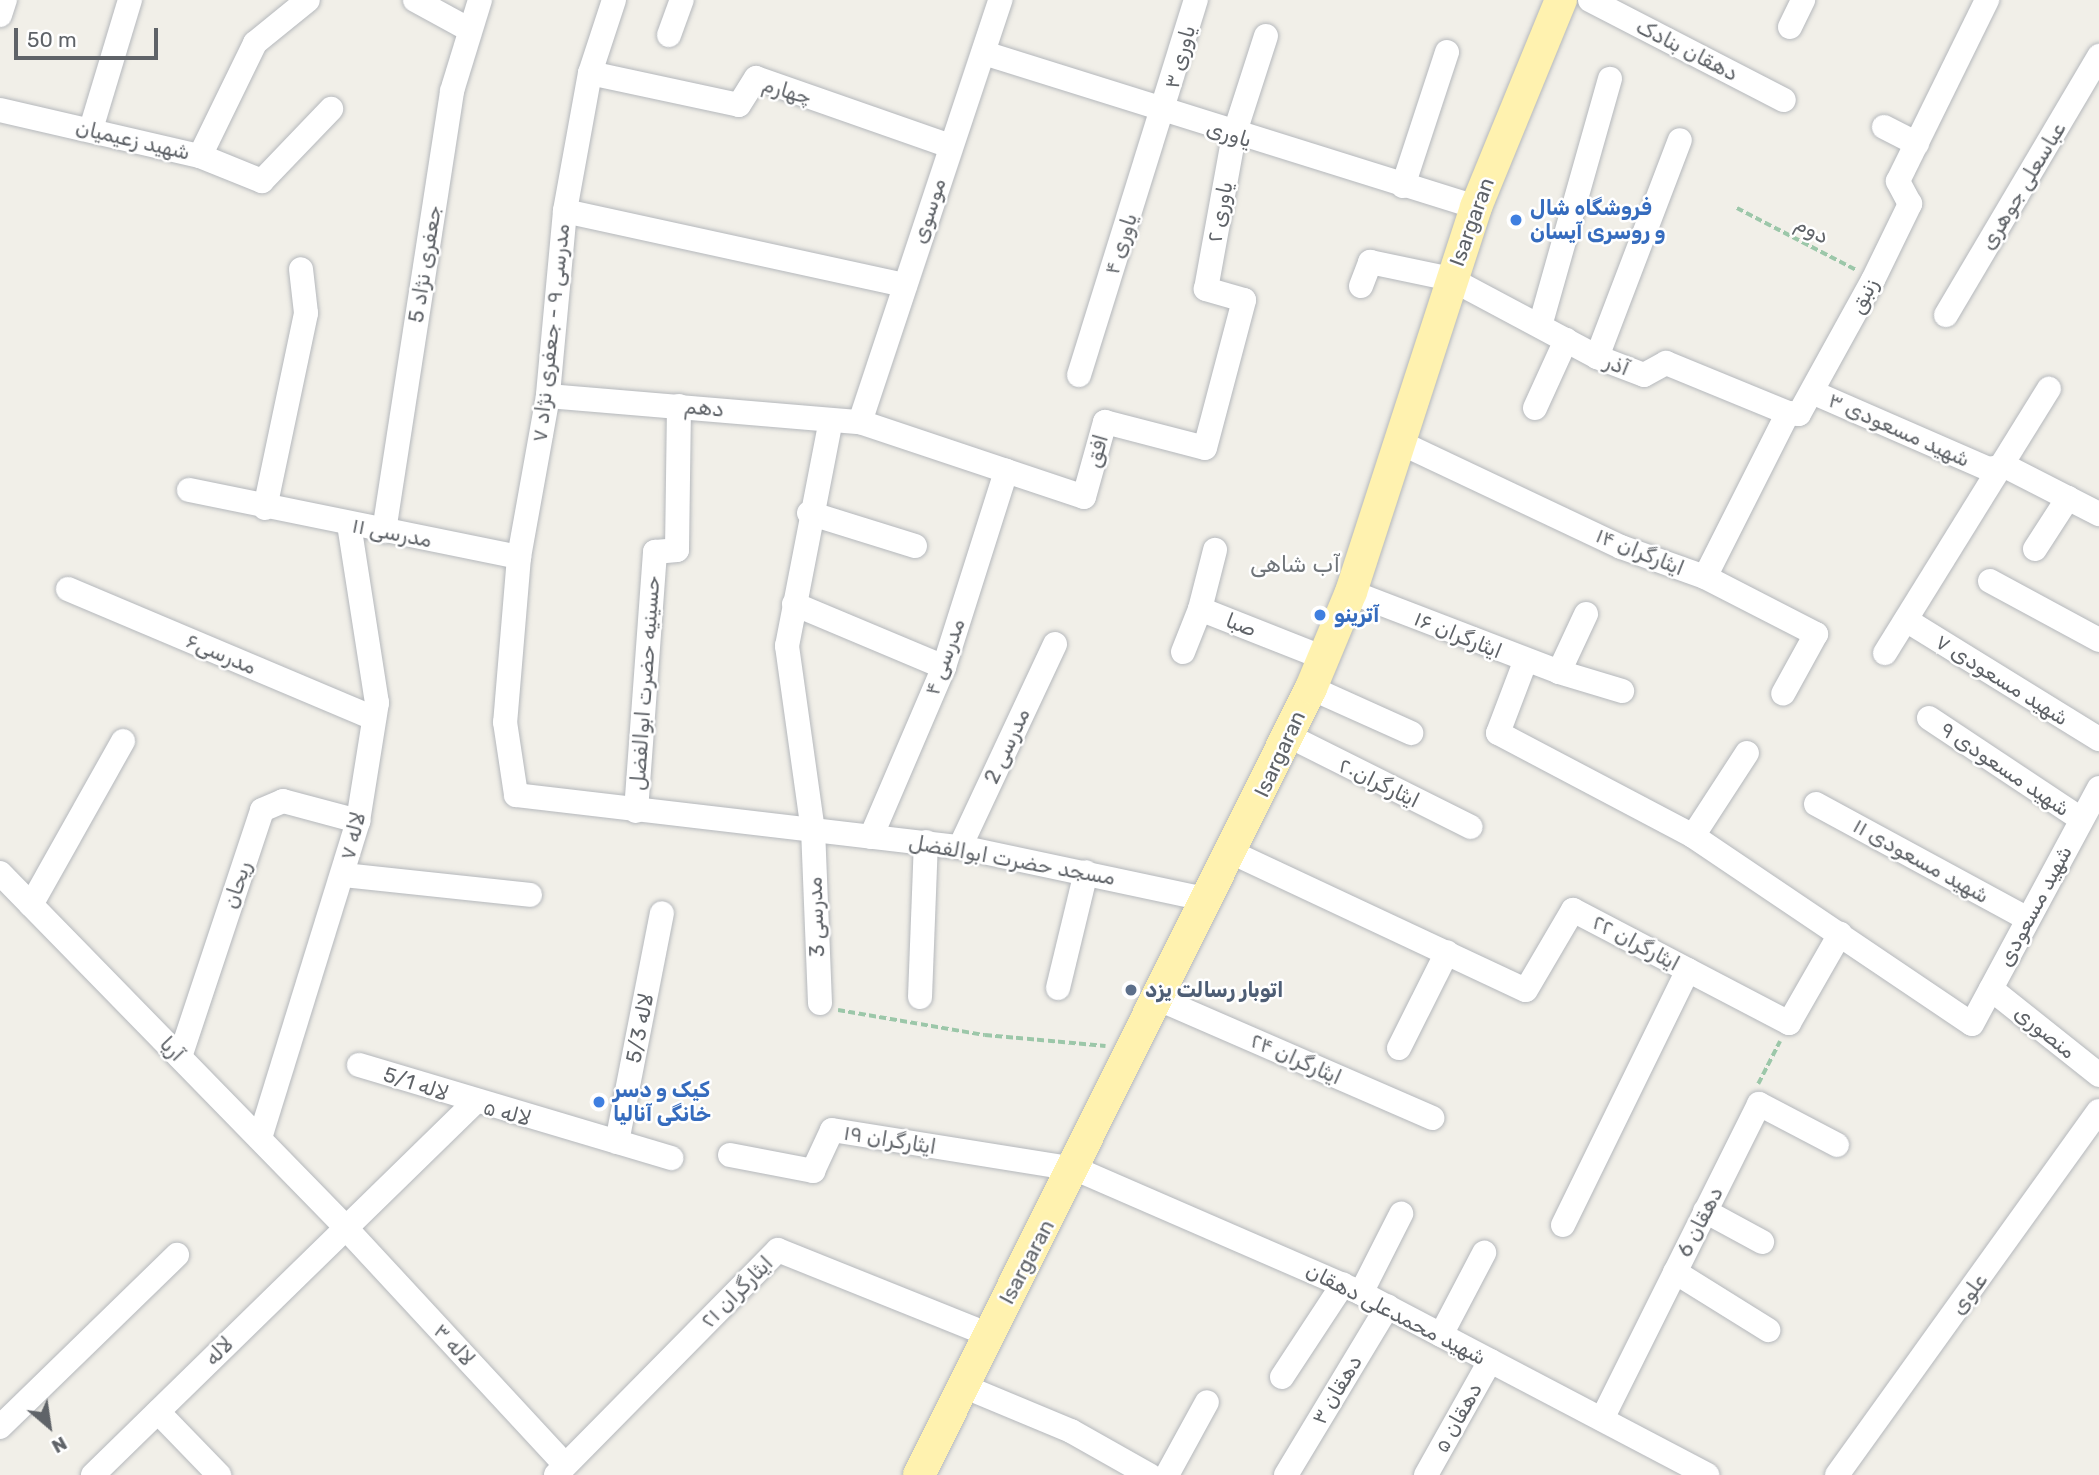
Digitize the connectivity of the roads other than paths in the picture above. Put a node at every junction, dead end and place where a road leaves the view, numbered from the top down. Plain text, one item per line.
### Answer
1 (5, 0) edge
2 (130, 0) edge
3 (308, 0) edge
4 (415, 0) edge
5 (480, 0) edge
6 (614, 0) edge
7 (682, 0) edge
8 (1000, 0) edge
9 (1196, 0) edge
10 (1561, 0) edge
11 (1590, 0) edge
12 (1803, 0) edge
13 (1987, 0) edge
14 (0, 15) edge
15 (1790, 27) dead end
16 (468, 29) junction
17 (668, 35) dead end
18 (1266, 36) dead end
19 (1447, 52) dead end
20 (984, 53) junction
21 (2099, 56) edge
22 (590, 73) junction
23 (1610, 79) dead end
24 (1784, 100) dead end
25 (331, 109) dead end
26 (0, 110) edge
27 (1164, 114) junction
28 (1884, 127) dead end
29 (90, 129) junction
30 (1234, 135) junction
31 (1680, 140) dead end
32 (1917, 144) junction
33 (950, 146) junction
34 (200, 156) junction
35 (1403, 186) junction
36 (1476, 207) junction
37 (565, 211) junction
38 (301, 269) dead end
39 (1451, 279) junction
40 (905, 285) junction
41 (1361, 286) dead end
42 (1206, 289) joint
43 (1946, 315) dead end
44 (1540, 326) junction
45 (1566, 340) junction
46 (1597, 357) junction
47 (1079, 375) dead end
48 (2049, 389) dead end
49 (1812, 392) junction
50 (548, 397) junction
51 (679, 406) junction
52 (1535, 408) dead end
53 (1788, 413) junction
54 (831, 420) junction
55 (860, 422) junction
56 (1401, 443) junction
57 (2005, 466) junction
58 (1006, 471) junction
59 (189, 490) dead end
60 (2068, 498) junction
61 (265, 508) junction
62 (809, 513) junction
63 (2099, 514) edge
64 (349, 525) junction
65 (384, 531) junction
66 (915, 545) dead end
67 (1215, 550) dead end
68 (2035, 550) dead end
69 (519, 557) junction
70 (1705, 577) junction
71 (1990, 581) dead end
72 (68, 589) dead end
73 (1351, 592) junction
74 (794, 604) junction
75 (1200, 610) junction
76 (1586, 614) dead end
77 (1906, 620) junction
78 (2099, 640) edge
79 (1055, 644) dead end
80 (1182, 652) dead end
81 (1885, 653) dead end
82 (1324, 658) junction
83 (1525, 662) junction
84 (944, 667) junction
85 (1559, 672) junction
86 (1311, 688) junction
87 (1622, 691) dead end
88 (1783, 694) dead end
89 (374, 718) junction
90 (1928, 718) dead end
91 (1411, 733) dead end
92 (1289, 736) junction
93 (2099, 739) edge
94 (123, 741) dead end
95 (1747, 753) dead end
96 (2099, 788) edge
97 (516, 795) joint
98 (1816, 804) dead end
99 (635, 811) junction
100 (2081, 819) junction
101 (358, 821) junction
102 (1471, 827) dead end
103 (813, 831) junction
104 (1693, 836) junction
105 (871, 837) junction
106 (926, 842) junction
107 (960, 847) junction
108 (1233, 853) junction
109 (1086, 872) junction
110 (0, 873) edge
111 (344, 875) junction
112 (530, 895) dead end
113 (1209, 900) junction
114 (31, 905) junction
115 (662, 913) dead end
116 (2026, 918) junction
117 (1840, 934) junction
118 (1447, 952) junction
119 (1688, 970) junction
120 (1058, 988) dead end
121 (1991, 989) junction
122 (920, 997) dead end
123 (1161, 1000) junction
124 (820, 1003) road end
125 (1399, 1048) dead end
126 (180, 1057) junction
127 (359, 1065) dead end
128 (2099, 1075) edge
129 (474, 1103) junction
130 (2099, 1111) edge
131 (1432, 1118) dead end
132 (260, 1138) junction
133 (617, 1142) junction
134 (1837, 1145) dead end
135 (730, 1154) dead end
136 (671, 1158) dead end
137 (1076, 1169) junction
138 (1706, 1211) junction
139 (1401, 1214) dead end
140 (343, 1225) junction
141 (1563, 1225) dead end
142 (1762, 1242) dead end
143 (1484, 1253) dead end
144 (177, 1255) dead end
145 (1675, 1272) junction
146 (1352, 1288) junction
147 (1388, 1306) junction
148 (1768, 1330) dead end
149 (989, 1335) junction
150 (1441, 1335) junction
151 (1490, 1361) junction
152 (1282, 1377) dead end
153 (963, 1386) junction
154 (1207, 1402) dead end
155 (158, 1412) junction
156 (1602, 1419) junction
157 (0, 1427) edge
158 (561, 1470) edge
159 (93, 1475) edge
160 (219, 1475) edge
161 (919, 1475) edge
162 (1149, 1475) edge
163 (1167, 1475) edge
164 (1286, 1475) edge
165 (1426, 1475) edge
166 (1707, 1475) edge
167 (1837, 1475) edge

1 - 14 street
2 - 29 street
3 - 34 street
4 - 16 street
5 - 16 street, جعفری نژاد 5
6 - 22 street, مدرسی ۹ - جعفری نژاد ۷
7 - 17 street
8 - 20 street, موسوی
9 - 27 street, یاوری ۳
10 - 36 main road, Isargaran
11 - 24 street, دهقان بنادک
12 - 15 street
13 - 32 street, زنبق
16 - 65 street, جعفری نژاد 5
18 - 30 street, یاوری ۲
19 - 35 street
20 - 27 street, یاوری
20 - 33 street, موسوی
21 - 43 street, عباسعلی جوهری
22 - 33 street, چهارم
22 - 37 street, مدرسی ۹ - جعفری نژاد ۷
23 - 44 street
25 - 34 street, شهید زعیمیان
26 - 29 street, شهید زعیمیان
27 - 30 street, یاوری
27 - 47 street, یاوری ۴
28 - 32 street
29 - 34 street, شهید زعیمیان
30 - 35 street, یاوری
30 - 42 street, یاوری ۲
31 - 46 street
32 - 49 street, زنبق
33 - 40 street, موسوی
35 - 36 street, یاوری
36 - 39 main road, Isargaran
37 - 40 street
37 - 50 street, مدرسی ۹ - جعفری نژاد ۷
38 - 61 street
39 - 41 street, آذر
39 - 44 street, آذر
39 - 56 main road, Isargaran
40 - 55 street, موسوی
42 - 58 street, افق
44 - 45 street, آذر
45 - 46 street, آذر
45 - 52 street
46 - 53 street, آذر
48 - 57 street
49 - 53 street, زنبق
49 - 57 street, شهید مسعودی ۳
50 - 51 street, دهم
50 - 69 street, مدرسی ۹ - جعفری نژاد ۷
51 - 54 street, دهم
51 - 99 street, حسینیه حضرت ابوالفضل
53 - 70 street, زنبق
54 - 55 street, دهم
54 - 62 street
55 - 58 street, افق
56 - 70 street, ایثارگران ۱۴
56 - 73 main road, Isargaran
57 - 60 street, شهید مسعودی ۳
57 - 77 street
58 - 84 street, مدرسی ۴
59 - 61 street, مدرسی ۱۱
60 - 63 street, شهید مسعودی ۳
60 - 68 street
61 - 64 street, مدرسی ۱۱
62 - 66 street
62 - 74 street
64 - 65 street, مدرسی ۱۱
64 - 89 street, لاله ۷
65 - 69 street, مدرسی ۱۱
67 - 75 street
69 - 97 street, مدرسی ۹ - جعفری نژاد ۷
70 - 88 street, ایثارگران ۱۴
71 - 78 street
72 - 89 street, مدرسی۶
73 - 82 main road, Isargaran
73 - 83 street, ایثارگران ۱۶
74 - 84 street
74 - 103 street
75 - 80 street, صبا
75 - 82 street, صبا
76 - 85 street
77 - 81 street
77 - 93 street, شهید مسعودی ۷
79 - 107 street, مدرسی 2
82 - 86 main road, Isargaran
83 - 85 street, ایثارگران ۱۶
83 - 104 street
84 - 105 street, مدرسی ۴
85 - 87 street, ایثارگران ۱۶
86 - 91 street
86 - 92 main road, Isargaran
89 - 101 street, لاله ۷
90 - 100 street, شهید مسعودی ۹
92 - 102 street, ۲۰ایثارگران
92 - 108 main road, Isargaran
94 - 114 street
95 - 104 street
96 - 100 street, شهید مسعودی
97 - 99 street, مسجد حضرت ابوالفضل
98 - 116 street, شهید مسعودی ۱۱
99 - 103 street, مسجد حضرت ابوالفضل
100 - 116 street, شهید مسعودی
101 - 111 street, لاله ۷
101 - 126 street, ریحان
103 - 105 street, مسجد حضرت ابوالفضل
103 - 124 street, مدرسی 3
104 - 117 street
105 - 106 street, مسجد حضرت ابوالفضل
106 - 107 street, مسجد حضرت ابوالفضل
106 - 122 street
107 - 109 street, مسجد حضرت ابوالفضل
108 - 113 main road, Isargaran
108 - 118 street, ایثارگران ۲۲
109 - 113 street, مسجد حضرت ابوالفضل
109 - 120 street
110 - 114 street, آریا
111 - 112 street
111 - 132 street, لاله ۷
113 - 123 main road, Isargaran
114 - 126 street, آریا
115 - 133 street, لاله 5/3
116 - 121 street, شهید مسعودی
117 - 119 street, ایثارگران ۲۲
117 - 121 street, شهید مسعودی
118 - 119 street, ایثارگران ۲۲
118 - 125 street
119 - 141 street
121 - 128 street, منصوری
123 - 131 street, ایثارگران ۲۴
123 - 137 main road, Isargaran
126 - 132 street, آریا
127 - 129 street, لاله 5/1
129 - 133 street, لاله ۵
129 - 140 street, لاله ۵
130 - 167 street, علوی
132 - 140 street, آریا
133 - 136 street, لاله ۵
134 - 138 street, دهقان 6
135 - 137 street, ایثارگران ۱‍۹
137 - 146 street, شهید محمدعلی دهقان
137 - 149 main road, Isargaran
138 - 142 street
138 - 145 street, دهقان 6
139 - 146 street
140 - 155 street, لاله
140 - 158 street, لاله ۳
143 - 150 street
144 - 157 street
145 - 148 street
145 - 156 street, دهقان 6
146 - 147 street, شهید محمدعلی دهقان
146 - 152 street
147 - 150 street, شهید محمدعلی دهقان
147 - 164 street, دهقان ۳
149 - 153 main road, Isargaran
149 - 158 street, ایثارگران ۲۱
150 - 151 street, شهید محمدعلی دهقان
151 - 156 street, شهید محمدعلی دهقان
151 - 165 street, دهقان ۵
153 - 161 main road, Isargaran
153 - 162 street
154 - 163 street
155 - 159 street, لاله
155 - 160 street
156 - 166 street, شهید محمدعلی دهقان

